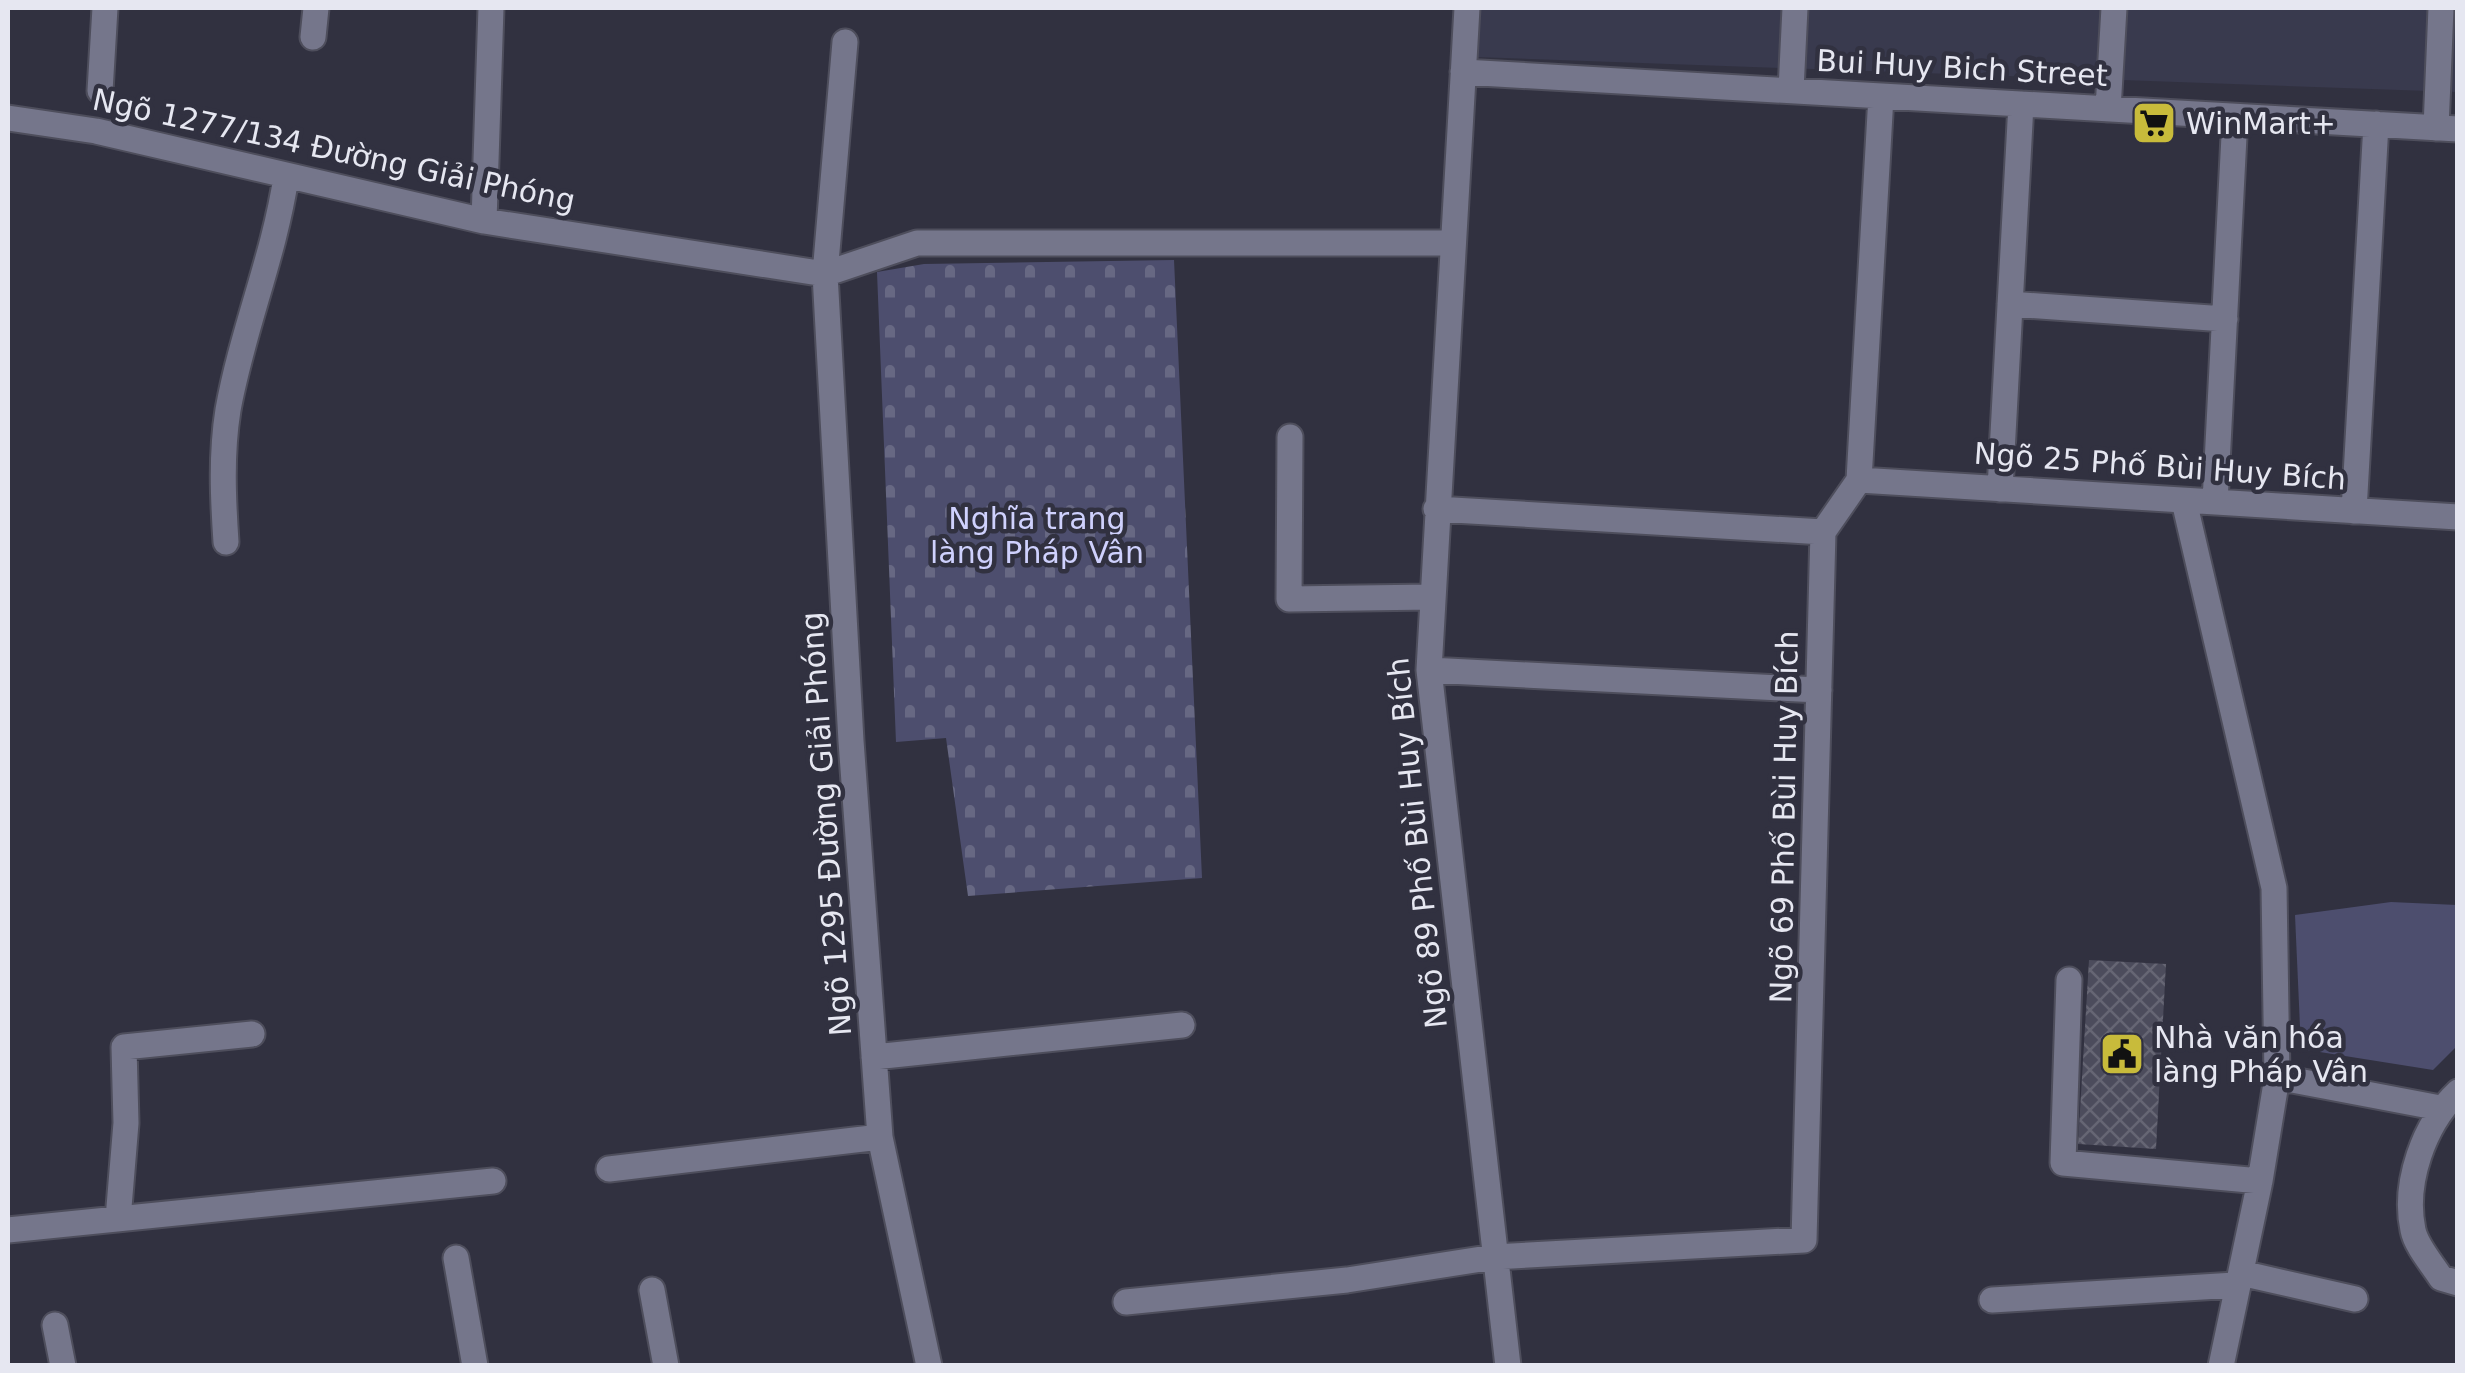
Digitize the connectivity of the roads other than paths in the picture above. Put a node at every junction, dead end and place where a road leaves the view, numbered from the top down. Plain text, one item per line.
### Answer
1 (105, 8) edge
2 (316, 8) edge
3 (491, 8) edge
4 (1467, 8) edge
5 (1796, 8) edge
6 (2114, 8) edge
7 (2441, 8) edge
8 (313, 37) dead end
9 (845, 42) dead end
10 (1464, 72) junction
11 (1792, 90) junction
12 (100, 91) dead end
13 (1881, 96) junction
14 (2022, 104) junction
15 (2108, 109) junction
16 (2236, 116) junction
17 (8, 118) edge
18 (2376, 124) junction
19 (2446, 128) edge
20 (286, 178) junction
21 (484, 221) junction
22 (1452, 243) junction
23 (825, 274) junction
24 (2010, 304) junction
25 (2225, 319) junction
26 (1290, 437) dead end
27 (1859, 480) junction
28 (2000, 489) junction
29 (2184, 500) junction
30 (2215, 502) junction
31 (1436, 510) junction
32 (2354, 511) junction
33 (2458, 517) edge
34 (1823, 532) junction
35 (226, 542) dead end
36 (1431, 597) junction
37 (1429, 670) junction
38 (1818, 690) junction
39 (2068, 980) dead end
40 (1182, 1024) dead end
41 (252, 1034) dead end
42 (874, 1057) junction
43 (2277, 1077) junction
44 (2449, 1100) edge
45 (880, 1137) junction
46 (609, 1169) dead end
47 (493, 1181) dead end
48 (2260, 1181) junction
49 (118, 1219) junction
50 (8, 1230) edge
51 (1494, 1257) junction
52 (456, 1258) dead end
53 (2238, 1279) junction
54 (2458, 1283) edge
55 (652, 1290) dead end
56 (2355, 1299) dead end
57 (1992, 1300) dead end
58 (1126, 1302) dead end
59 (55, 1325) dead end
60 (63, 1366) edge
61 (475, 1366) edge
62 (666, 1366) edge
63 (929, 1366) edge
64 (1508, 1366) edge
65 (2221, 1366) edge

1 - 12 street
2 - 8 street
3 - 21 street
4 - 10 street, Ngõ 89 Phố Bùi Huy Bích
5 - 11 street
6 - 15 street
7 - 19 street
9 - 23 street, Ngõ 1295 Đường Giải Phóng
10 - 11 street, Bui Huy Bich Street
10 - 22 street, Ngõ 89 Phố Bùi Huy Bích
11 - 13 street, Bui Huy Bich Street
13 - 14 street, Bui Huy Bich Street
13 - 27 street
14 - 15 street, Bui Huy Bich Street
14 - 24 street
15 - 16 street, Bui Huy Bich Street
16 - 18 street, Bui Huy Bich Street
16 - 25 street
17 - 20 street, Ngõ 1277/134 Đường Giải Phóng
18 - 19 street, Bui Huy Bich Street
18 - 32 street
20 - 21 street, Ngõ 1277/134 Đường Giải Phóng
20 - 35 street
21 - 23 street, Ngõ 1277/134 Đường Giải Phóng
22 - 23 street
22 - 31 street, Ngõ 89 Phố Bùi Huy Bích
23 - 42 street, Ngõ 1295 Đường Giải Phóng
24 - 25 street
24 - 28 street
25 - 30 street
26 - 36 street
27 - 28 street, Ngõ 25 Phố Bùi Huy Bích
27 - 34 street
28 - 29 street, Ngõ 25 Phố Bùi Huy Bích
29 - 30 street, Ngõ 25 Phố Bùi Huy Bích
29 - 43 street
30 - 32 street, Ngõ 25 Phố Bùi Huy Bích
31 - 34 street
31 - 36 street, Ngõ 89 Phố Bùi Huy Bích
32 - 33 street, Ngõ 25 Phố Bùi Huy Bích
34 - 38 street, Ngõ 69 Phố Bùi Huy Bích
36 - 37 street, Ngõ 89 Phố Bùi Huy Bích
37 - 38 street
37 - 51 street, Ngõ 89 Phố Bùi Huy Bích
38 - 51 street, Ngõ 69 Phố Bùi Huy Bích
39 - 48 street
40 - 42 street
41 - 49 street
42 - 45 street, Ngõ 1295 Đường Giải Phóng
43 - 44 street
43 - 48 street
44 - 54 street
45 - 46 street
45 - 63 street, Ngõ 1295 Đường Giải Phóng
47 - 49 street
48 - 53 street
49 - 50 street
51 - 58 street
51 - 64 street, Ngõ 89 Phố Bùi Huy Bích
52 - 61 street
53 - 56 street
53 - 57 street
53 - 65 street
55 - 62 street
59 - 60 street

